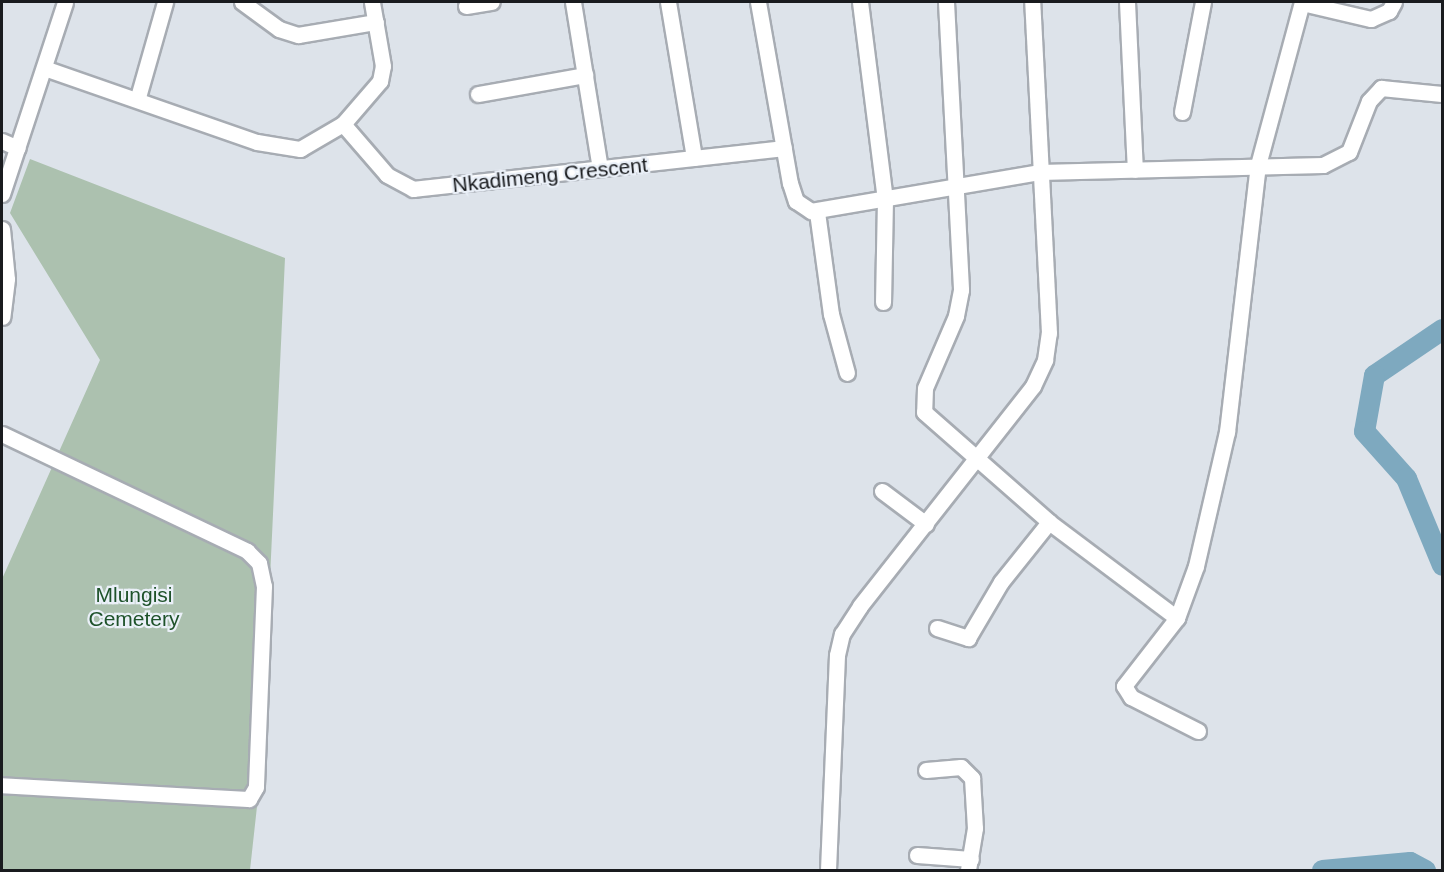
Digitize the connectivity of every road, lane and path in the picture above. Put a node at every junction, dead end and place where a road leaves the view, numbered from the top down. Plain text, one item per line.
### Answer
1 (65, 2) edge
2 (165, 2) edge
3 (243, 2) edge
4 (372, 2) edge
5 (492, 2) edge
6 (573, 2) edge
7 (668, 2) edge
8 (758, 2) edge
9 (860, 2) edge
10 (946, 2) edge
11 (1032, 2) edge
12 (1127, 2) edge
13 (1203, 2) edge
14 (1302, 2) edge
15 (1394, 2) edge
16 (466, 6) dead end
17 (376, 22) junction
18 (47, 69) junction
19 (585, 75) junction
20 (478, 94) dead end
21 (1443, 94) edge
22 (138, 97) junction
23 (1182, 112) dead end
24 (343, 124) junction
25 (2, 141) edge
26 (18, 148) junction
27 (784, 148) junction
28 (694, 158) junction
29 (1258, 165) junction
30 (600, 169) junction
31 (1135, 170) junction
32 (1039, 172) junction
33 (956, 184) junction
34 (2, 194) edge
35 (885, 199) junction
36 (817, 212) junction
37 (2, 229) edge
38 (884, 302) dead end
39 (2, 317) edge
40 (847, 373) dead end
41 (2, 434) edge
42 (975, 461) junction
43 (882, 491) dead end
44 (1049, 522) junction
45 (926, 524) junction
46 (1177, 618) junction
47 (937, 628) dead end
48 (1198, 731) dead end
49 (926, 770) dead end
50 (2, 785) edge
51 (917, 855) dead end
52 (970, 865) edge
53 (828, 870) edge

1 - 18 street
2 - 22 street
3 - 17 street
4 - 17 street
5 - 16 street
6 - 19 street
7 - 28 street
8 - 27 street
9 - 35 street
10 - 33 street
11 - 32 street
12 - 31 street
13 - 23 street
14 - 15 street
14 - 29 street
17 - 24 street
18 - 22 street
18 - 26 street
19 - 20 street
19 - 30 street
21 - 29 street
22 - 24 street
24 - 30 street, Nkadimeng Crescent
25 - 26 street
26 - 34 street
27 - 28 street, Nkadimeng Crescent
27 - 36 street
28 - 30 street, Nkadimeng Crescent
29 - 31 street
29 - 46 street
31 - 32 street
32 - 33 street
32 - 42 street
33 - 35 street
33 - 42 street
35 - 36 street
35 - 38 street
36 - 40 street
37 - 39 street
41 - 50 street
42 - 44 street
42 - 45 street
43 - 45 street
44 - 46 street
44 - 47 street
45 - 53 street
46 - 48 street
49 - 52 street
51 - 52 street

